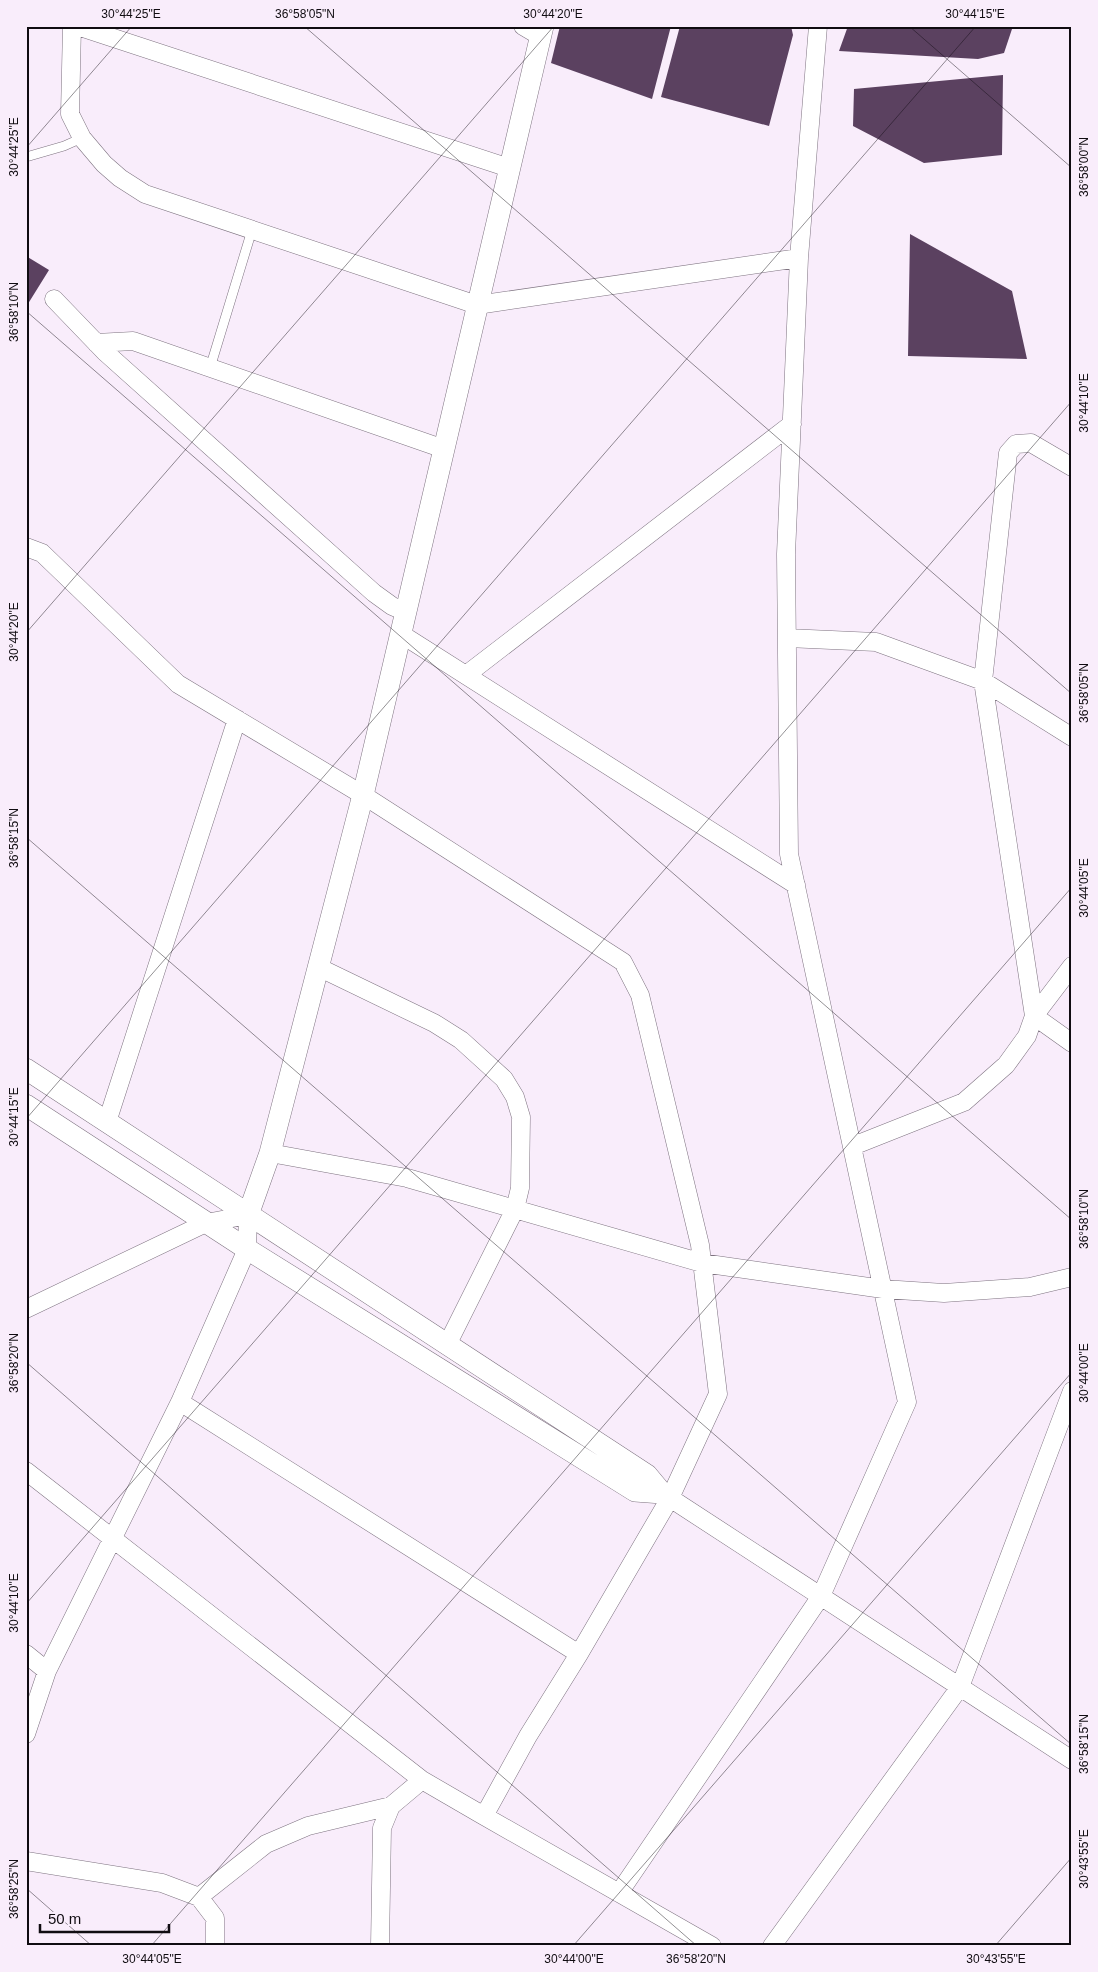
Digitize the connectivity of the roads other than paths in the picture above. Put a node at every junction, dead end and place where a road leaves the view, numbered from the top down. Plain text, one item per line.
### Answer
1 (72, 26) edge
2 (77, 26) edge
3 (818, 26) edge
4 (535, 29) edge
5 (82, 138) junction
6 (26, 157) edge
7 (509, 168) junction
8 (252, 230) junction
9 (799, 258) junction
10 (54, 299) dead end
11 (477, 305) junction
12 (96, 343) junction
13 (210, 368) junction
14 (792, 424) junction
15 (444, 450) junction
16 (1072, 467) edge
17 (26, 547) edge
18 (406, 612) junction
19 (401, 634) junction
20 (787, 638) junction
21 (466, 676) junction
22 (984, 680) junction
23 (237, 719) junction
24 (1072, 737) edge
25 (363, 795) junction
26 (796, 885) junction
27 (1072, 966) edge
28 (318, 968) junction
29 (1034, 1016) junction
30 (1072, 1043) edge
31 (26, 1069) edge
32 (26, 1105) edge
33 (107, 1122) junction
34 (853, 1146) junction
35 (270, 1153) junction
36 (515, 1209) junction
37 (248, 1215) junction
38 (206, 1223) junction
39 (247, 1249) junction
40 (702, 1262) junction
41 (1072, 1277) edge
42 (882, 1289) junction
43 (26, 1309) edge
44 (447, 1344) junction
45 (1072, 1392) edge
46 (180, 1402) junction
47 (26, 1471) edge
48 (666, 1496) junction
49 (113, 1538) junction
50 (821, 1596) junction
51 (26, 1654) edge
52 (579, 1654) junction
53 (47, 1671) junction
54 (960, 1687) junction
55 (26, 1734) edge
56 (1072, 1760) edge
57 (422, 1780) junction
58 (391, 1806) junction
59 (484, 1816) junction
60 (26, 1860) edge
61 (620, 1893) junction
62 (199, 1898) junction
63 (215, 1946) edge
64 (380, 1946) edge
65 (712, 1946) edge
66 (772, 1946) edge

1 - 5 street
2 - 7 street
3 - 9 street
4 - 7 street
5 - 6 lane
5 - 8 street
7 - 11 street
8 - 11 street
8 - 13 lane
9 - 11 street
9 - 14 street
10 - 12 street
11 - 15 street
12 - 13 street
12 - 18 street
13 - 15 street
14 - 20 street
14 - 21 street
15 - 18 street
16 - 22 street
17 - 23 street
18 - 19 street
19 - 21 street
19 - 25 street
20 - 22 street
20 - 26 street
21 - 26 street
22 - 24 street
22 - 29 street
23 - 25 street
23 - 33 street
25 - 28 street
25 - 40 street
26 - 34 street
27 - 29 street
28 - 35 street
28 - 36 street
29 - 30 street
29 - 34 street
31 - 33 street
32 - 38 street
33 - 37 street
34 - 42 street
35 - 36 street
35 - 37 street
36 - 40 street
36 - 44 street
37 - 38 street
37 - 39 street
37 - 44 street
38 - 39 street
38 - 43 street
39 - 46 street
39 - 48 street
40 - 42 street
40 - 48 street
41 - 42 street
42 - 50 street
44 - 48 street
45 - 54 street
46 - 49 street
46 - 52 street
47 - 49 street
48 - 50 street
48 - 52 street
49 - 53 street
49 - 57 street
50 - 54 street
50 - 61 street
51 - 53 street
52 - 59 street
53 - 55 street
54 - 56 street
54 - 66 street
57 - 58 street
57 - 59 street
58 - 62 street
58 - 64 street
59 - 61 street
60 - 62 street
61 - 65 street
62 - 63 street

